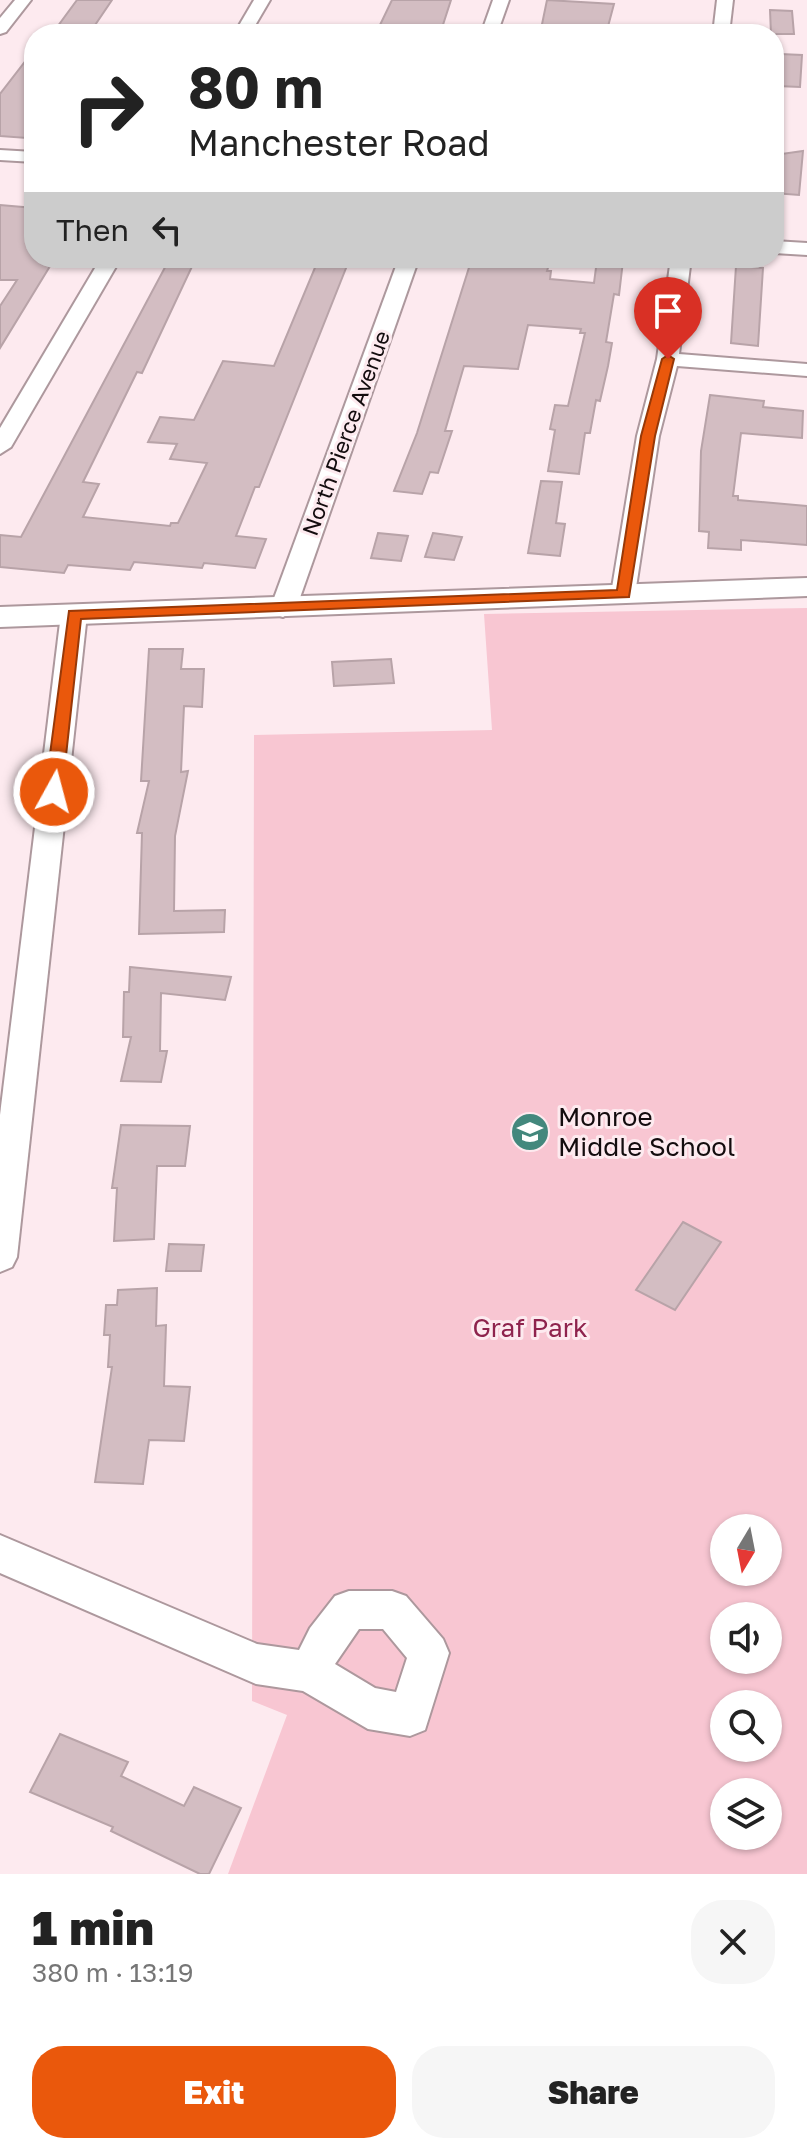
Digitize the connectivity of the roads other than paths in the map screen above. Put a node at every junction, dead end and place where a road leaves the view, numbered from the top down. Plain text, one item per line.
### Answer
1 (23, 0) edge
2 (262, 0) edge
3 (501, 0) edge
4 (725, 0) edge
5 (248, 24) edge
6 (493, 24) edge
7 (722, 24) edge
8 (0, 29) edge
9 (0, 155) edge
10 (24, 156) edge
11 (784, 248) edge
12 (807, 249) edge
13 (105, 268) edge
14 (405, 268) edge
15 (680, 268) edge
16 (668, 359) junction
17 (807, 370) edge
18 (0, 447) edge
19 (807, 587) edge
20 (623, 594) junction
21 (283, 609) junction
22 (74, 614) junction
23 (0, 617) edge
24 (0, 1257) edge
25 (0, 1554) edge
26 (310, 1672) dead end

1 - 8 street
2 - 5 street
3 - 6 street
4 - 7 street
9 - 10 street
11 - 12 street
13 - 18 street
14 - 21 street, North Pierce Avenue
15 - 16 street
16 - 17 street
16 - 20 street
19 - 20 street
20 - 21 street
21 - 22 street
22 - 23 street
22 - 24 street
25 - 26 street

